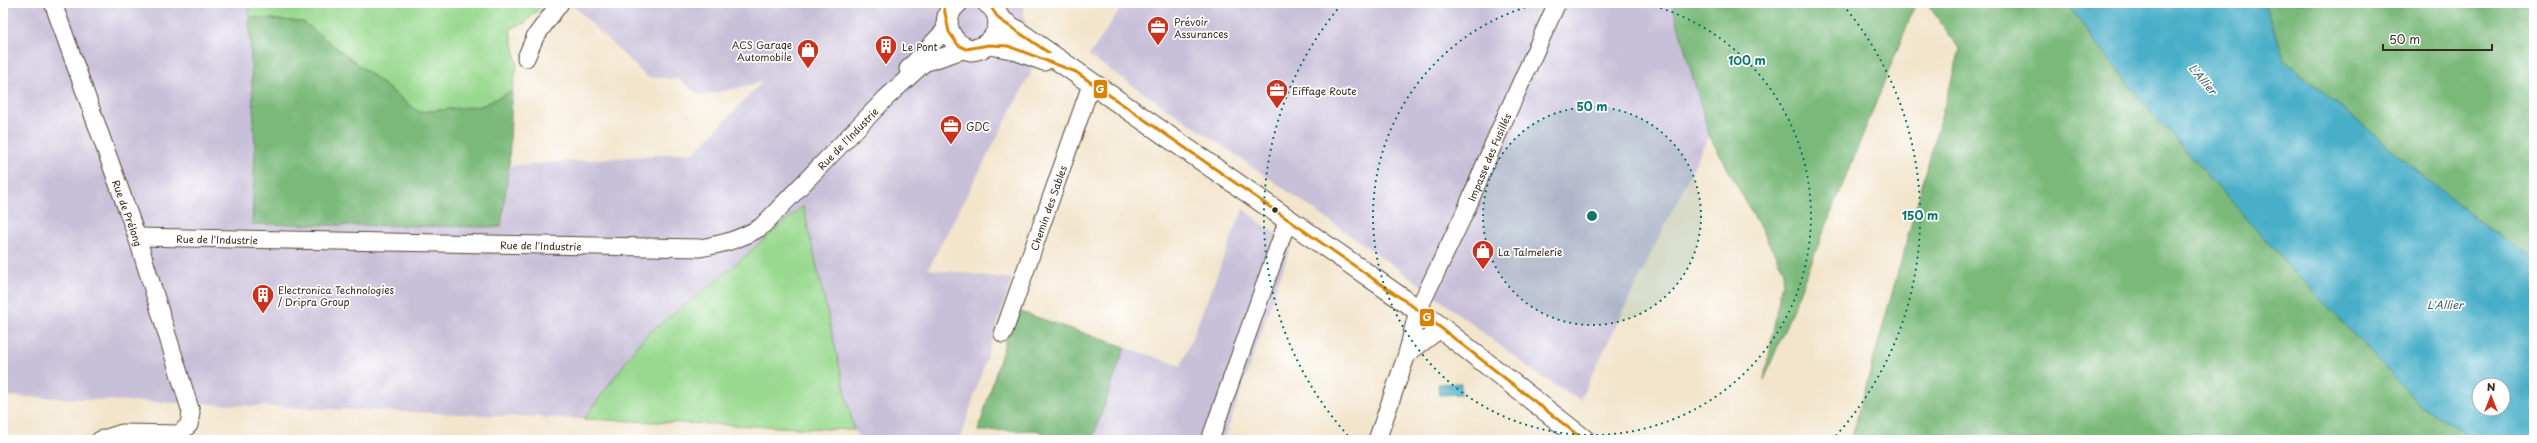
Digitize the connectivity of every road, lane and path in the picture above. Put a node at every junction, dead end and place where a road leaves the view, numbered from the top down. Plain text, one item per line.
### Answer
1 (53, 3) edge
2 (560, 3) edge
3 (1557, 3) edge
4 (994, 11) edge
5 (949, 13) edge
6 (989, 44) junction
7 (966, 49) junction
8 (526, 58) dead end
9 (1084, 77) junction
10 (886, 98) junction
11 (1288, 219) junction
12 (137, 236) junction
13 (1418, 310) junction
14 (1440, 327) junction
15 (1003, 334) dead end
16 (1407, 354) junction
17 (100, 440) edge
18 (1210, 440) edge
19 (1377, 440) edge
20 (1584, 440) edge

1 - 12 street, Rue de Prélong
2 - 8 street
3 - 13 street, Impasse des Fusillés
4 - 6 main road
4 - 9 main road
5 - 7 main road
5 - 10 street, Rue de l'Industrie
6 - 7 main road
6 - 9 main road
7 - 10 street, Rue de l'Industrie
9 - 11 main road
9 - 15 street, Chemin des Sables
10 - 12 street, Rue de l'Industrie
11 - 13 main road
11 - 18 street
12 - 17 street, Rue de Prélong
13 - 14 main road
13 - 16 street, Impasse des Fusillés
14 - 16 street
14 - 20 main road
16 - 19 street, Impasse des Fusillés

